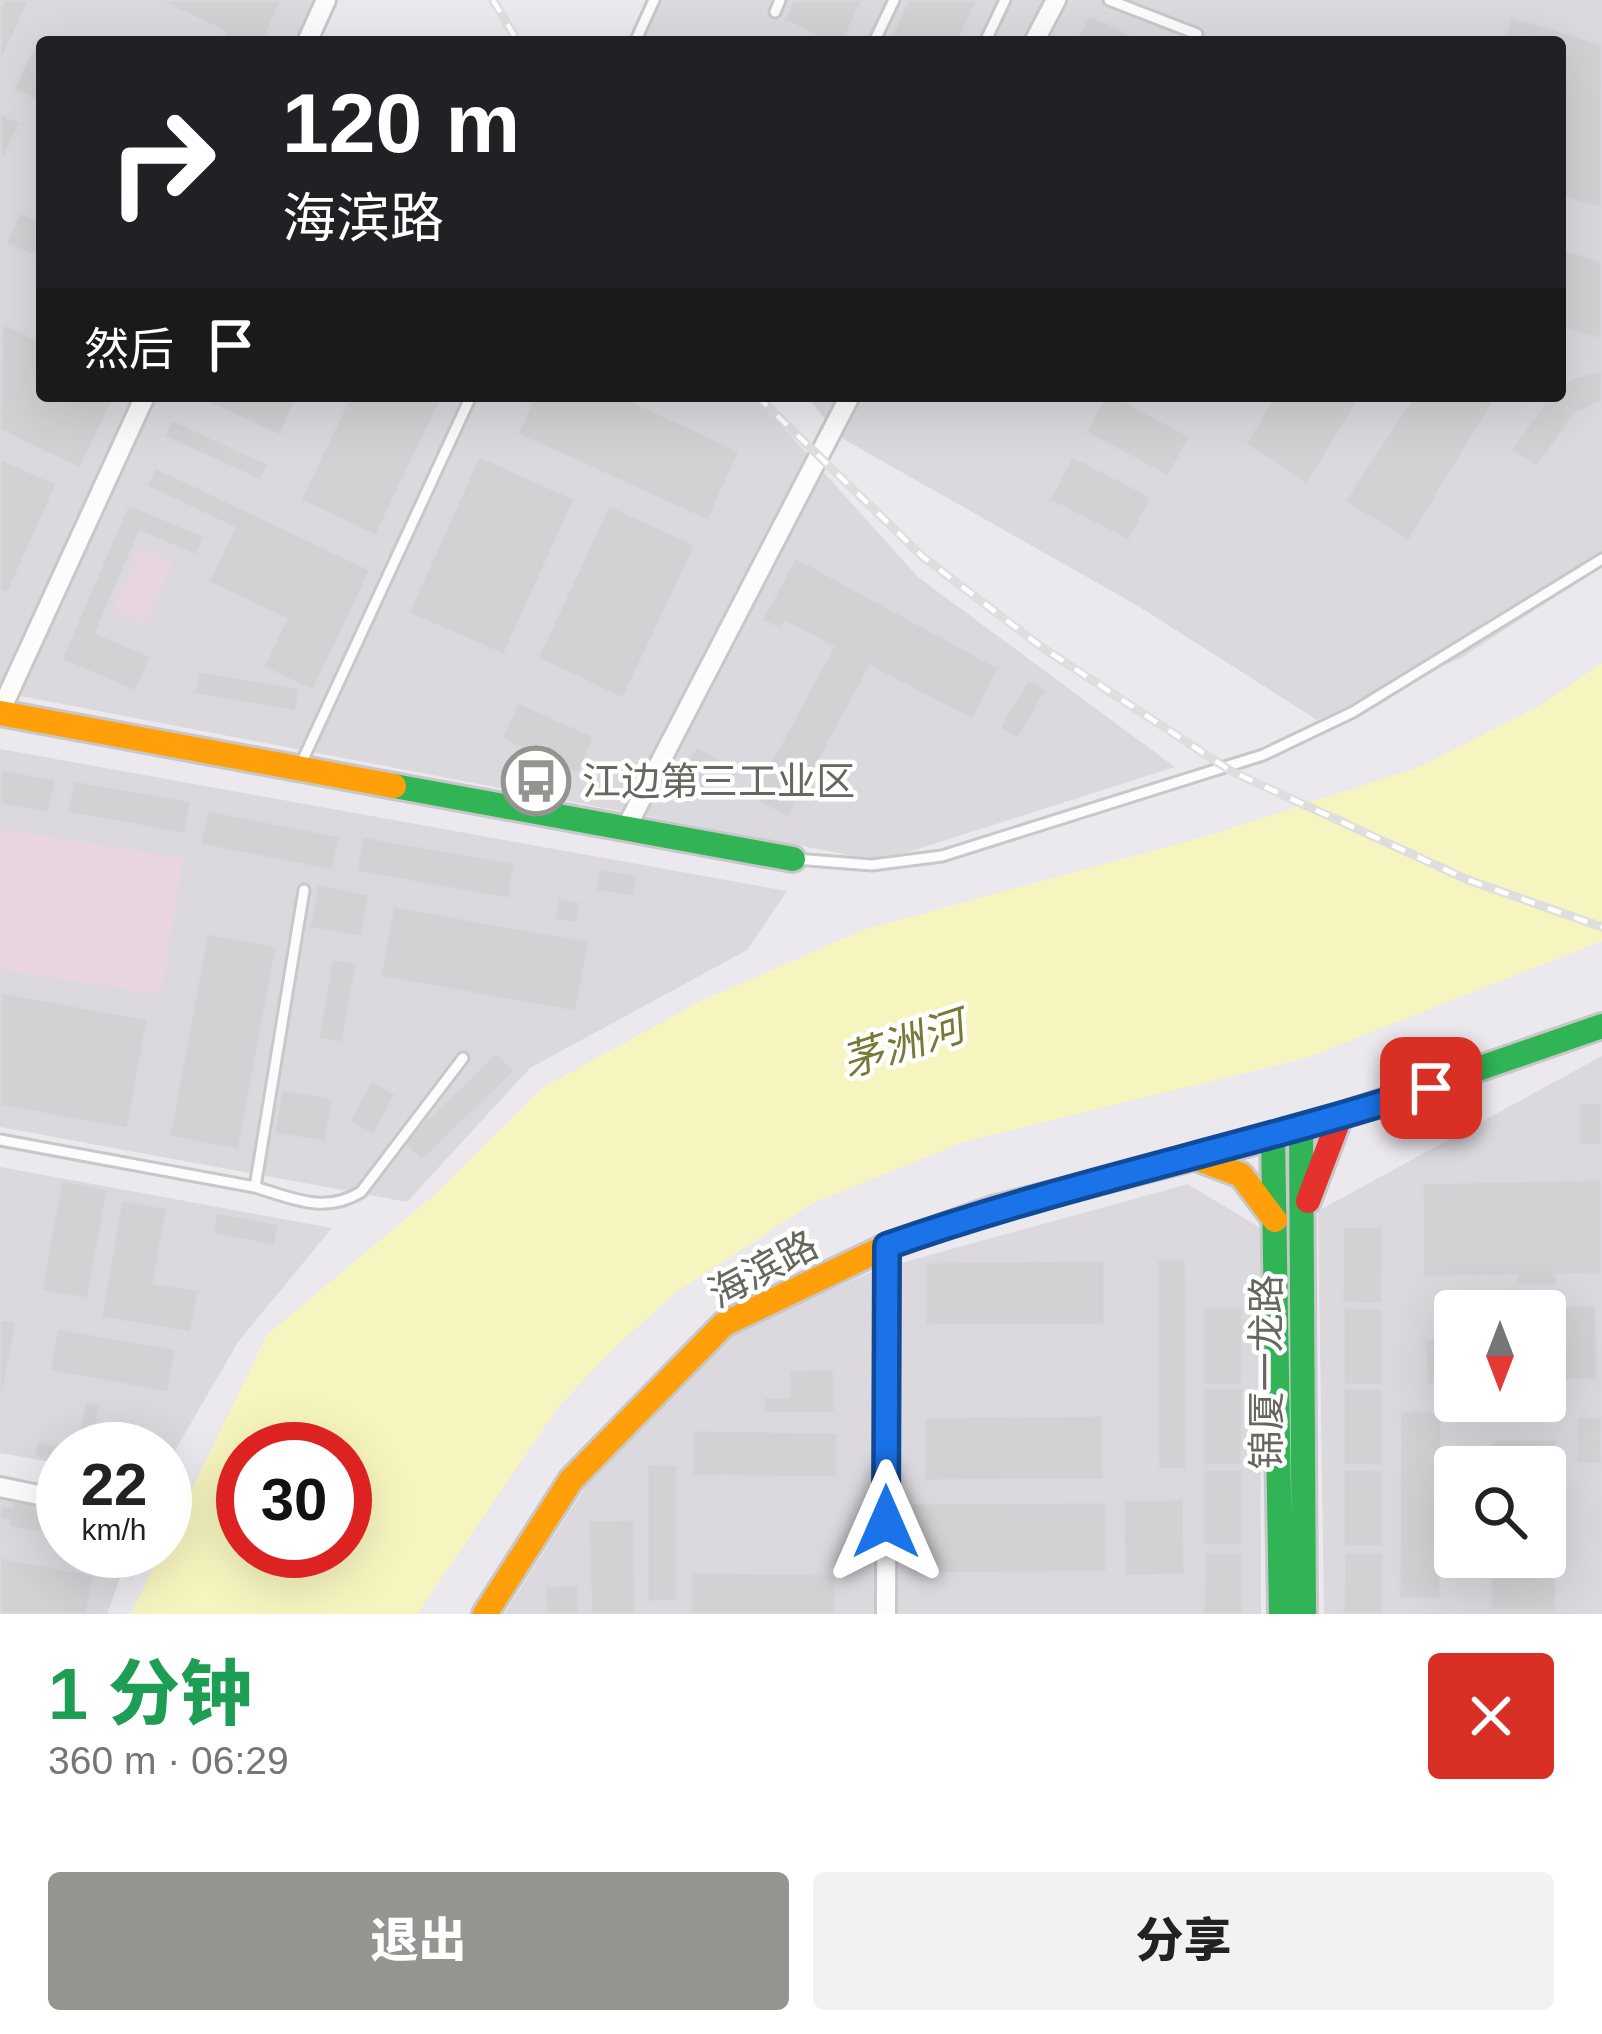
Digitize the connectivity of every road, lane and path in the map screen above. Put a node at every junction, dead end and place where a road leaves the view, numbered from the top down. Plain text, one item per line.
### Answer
1 (326, 0) edge
2 (654, 0) edge
3 (780, 0) edge
4 (893, 0) edge
5 (1005, 0) edge
6 (1056, 0) edge
7 (1109, 0) edge
8 (775, 12) dead end
9 (1197, 34) dead end
10 (310, 36) edge
11 (637, 36) edge
12 (877, 36) edge
13 (988, 36) edge
14 (1037, 36) edge
15 (142, 402) edge
16 (468, 402) edge
17 (847, 402) edge
18 (1602, 559) edge
19 (0, 712) edge
20 (299, 768) junction
21 (626, 828) junction
22 (794, 859) joint
23 (304, 890) dead end
24 (1602, 1026) edge
25 (463, 1058) dead end
26 (1340, 1118) junction
27 (1301, 1130) junction
28 (1273, 1138) junction
29 (0, 1140) edge
30 (1196, 1158) junction
31 (255, 1187) junction
32 (1274, 1220) junction
33 (1301, 1221) junction
34 (887, 1246) junction
35 (0, 1487) edge
36 (36, 1494) edge
37 (485, 1614) edge
38 (886, 1614) edge
39 (1281, 1614) edge
40 (1304, 1614) edge

1 - 10 street
2 - 11 lane
3 - 8 lane
4 - 12 lane
5 - 13 lane
6 - 14 street
7 - 9 lane
15 - 19 street
16 - 20 lane
17 - 21 street
18 - 22 lane
19 - 20 street
20 - 21 street
21 - 22 street
23 - 31 lane
24 - 26 street, 海滨路
25 - 31 lane
26 - 27 street, 海滨路
26 - 33 street
27 - 28 street, 海滨路
27 - 33 street, 锦厦一龙路
28 - 30 street, 海滨路
28 - 32 street, 锦厦一龙路
29 - 31 lane
30 - 32 street
30 - 34 street, 海滨路
32 - 39 street, 锦厦一龙路
33 - 40 street, 锦厦一龙路
34 - 37 street, 海滨路
34 - 38 street
35 - 36 street

